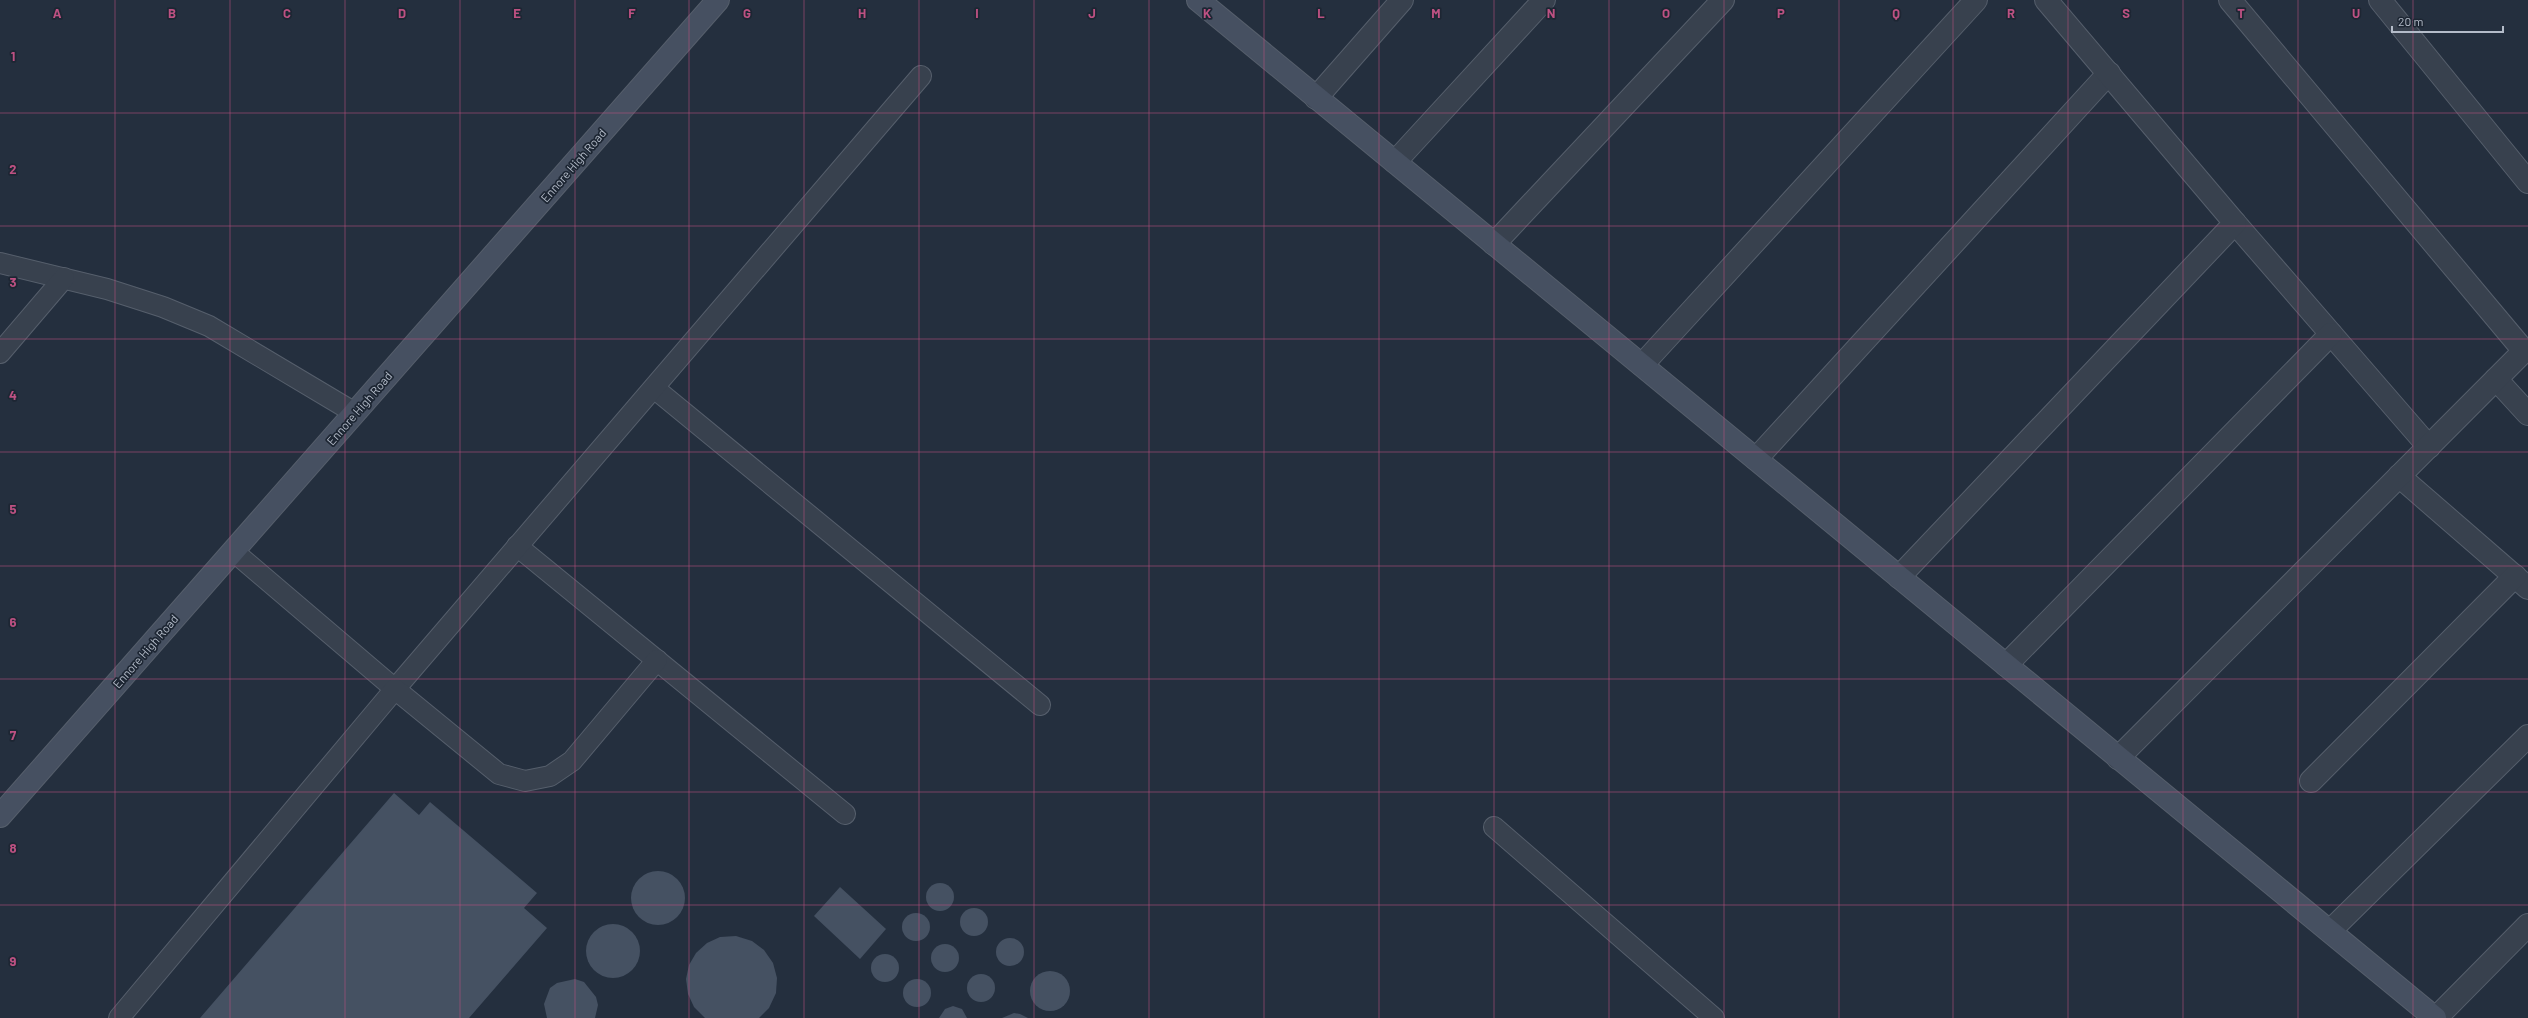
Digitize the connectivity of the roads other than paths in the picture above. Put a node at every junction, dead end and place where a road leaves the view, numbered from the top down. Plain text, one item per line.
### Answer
1 (718, 0) edge
2 (1198, 0) edge
3 (1402, 0) edge
4 (1544, 0) edge
5 (1723, 0) edge
6 (1976, 0) edge
7 (2046, 0) edge
8 (2230, 0) edge
9 (2380, 0) edge
10 (2109, 73) junction
11 (921, 76) dead end
12 (1316, 98) junction
13 (1395, 162) junction
14 (2528, 182) edge
15 (2235, 223) junction
16 (1494, 244) junction
17 (0, 263) edge
18 (64, 278) junction
19 (2331, 334) junction
20 (2526, 349) edge
21 (0, 353) edge
22 (1642, 364) junction
23 (2496, 379) junction
24 (654, 388) junction
25 (355, 413) junction
26 (2528, 414) edge
27 (2429, 447) junction
28 (1756, 459) junction
29 (2399, 476) junction
30 (518, 546) junction
31 (233, 551) junction
32 (1899, 577) junction
33 (2521, 582) edge
34 (657, 660) junction
35 (2006, 665) junction
36 (395, 689) junction
37 (1040, 705) dead end
38 (2528, 736) edge
39 (2118, 758) junction
40 (2311, 781) dead end
41 (844, 814) dead end
42 (0, 816) edge
43 (1494, 826) dead end
44 (2528, 925) edge
45 (2330, 932) junction
46 (119, 1018) edge
47 (1714, 1018) edge
48 (2436, 1018) edge

1 - 25 street, Ennore High Road
2 - 12 street
3 - 12 street
4 - 13 street
5 - 16 street
6 - 22 street
7 - 10 street
8 - 20 street
9 - 14 street
10 - 15 street
10 - 28 street
11 - 24 lane
12 - 13 street
13 - 16 street
15 - 19 street
15 - 32 street
16 - 22 street
17 - 18 lane
18 - 21 lane
18 - 25 lane
19 - 27 street
19 - 35 street
20 - 23 street
22 - 28 street
23 - 26 street
23 - 27 street
24 - 30 lane
24 - 37 lane
25 - 31 street, Ennore High Road
27 - 29 street
28 - 32 street
29 - 33 street
29 - 39 street
30 - 34 lane
30 - 36 lane
31 - 36 lane
31 - 42 street, Ennore High Road
32 - 35 street
33 - 40 street
34 - 36 lane
34 - 41 lane
35 - 39 street
36 - 46 lane
38 - 45 street
39 - 45 street
43 - 47 lane
44 - 48 street
45 - 48 street

